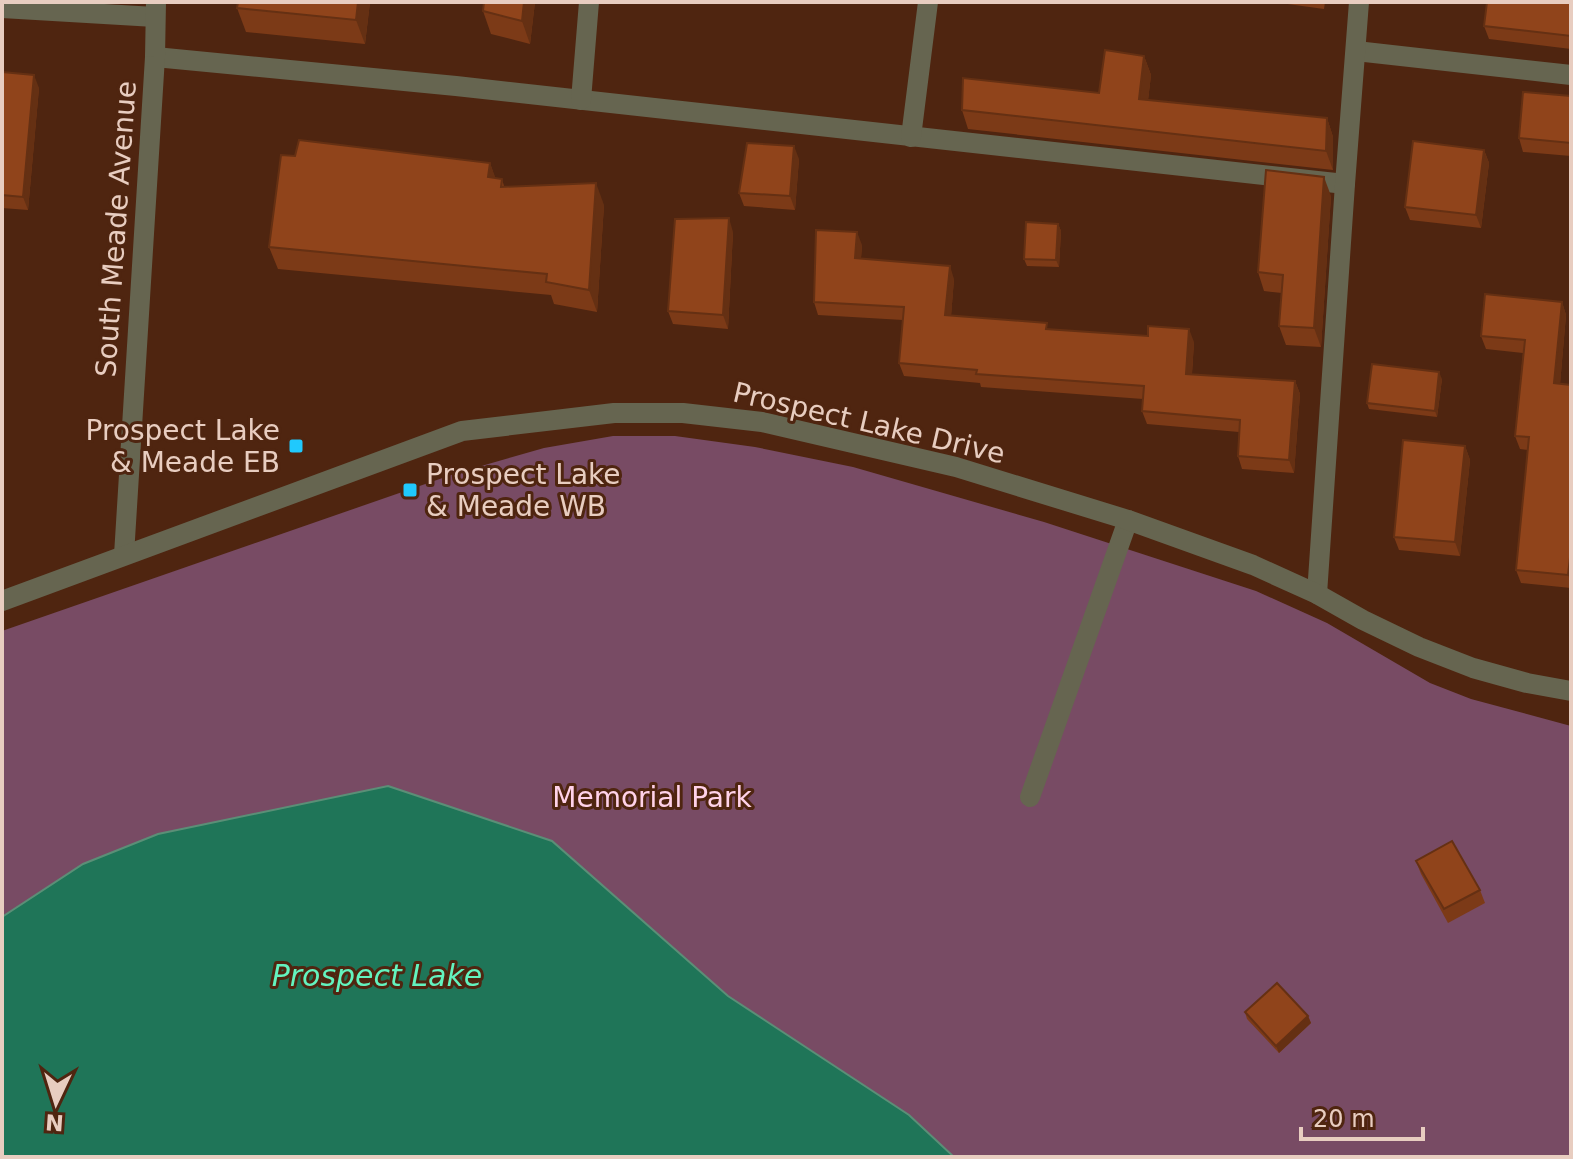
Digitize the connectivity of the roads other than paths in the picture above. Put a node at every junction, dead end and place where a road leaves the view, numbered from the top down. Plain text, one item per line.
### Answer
1 (589, 2) edge
2 (928, 2) edge
3 (1359, 2) edge
4 (2, 8) edge
5 (155, 10) edge
6 (1356, 51) junction
7 (155, 57) junction
8 (1571, 75) edge
9 (581, 100) junction
10 (911, 137) junction
11 (1345, 184) junction
12 (1128, 520) junction
13 (124, 555) junction
14 (1317, 594) junction
15 (2, 601) edge
16 (1571, 691) edge
17 (1030, 797) dead end

1 - 9 street
2 - 10 street
3 - 6 street
4 - 5 street
5 - 7 street, South Meade Avenue
6 - 8 street
6 - 11 street
7 - 9 street
7 - 13 street, South Meade Avenue
9 - 10 street
10 - 11 street
11 - 14 street
12 - 13 street, Prospect Lake Drive
12 - 14 street, Prospect Lake Drive
12 - 17 street
13 - 15 street, Prospect Lake Drive
14 - 16 street, Prospect Lake Drive

